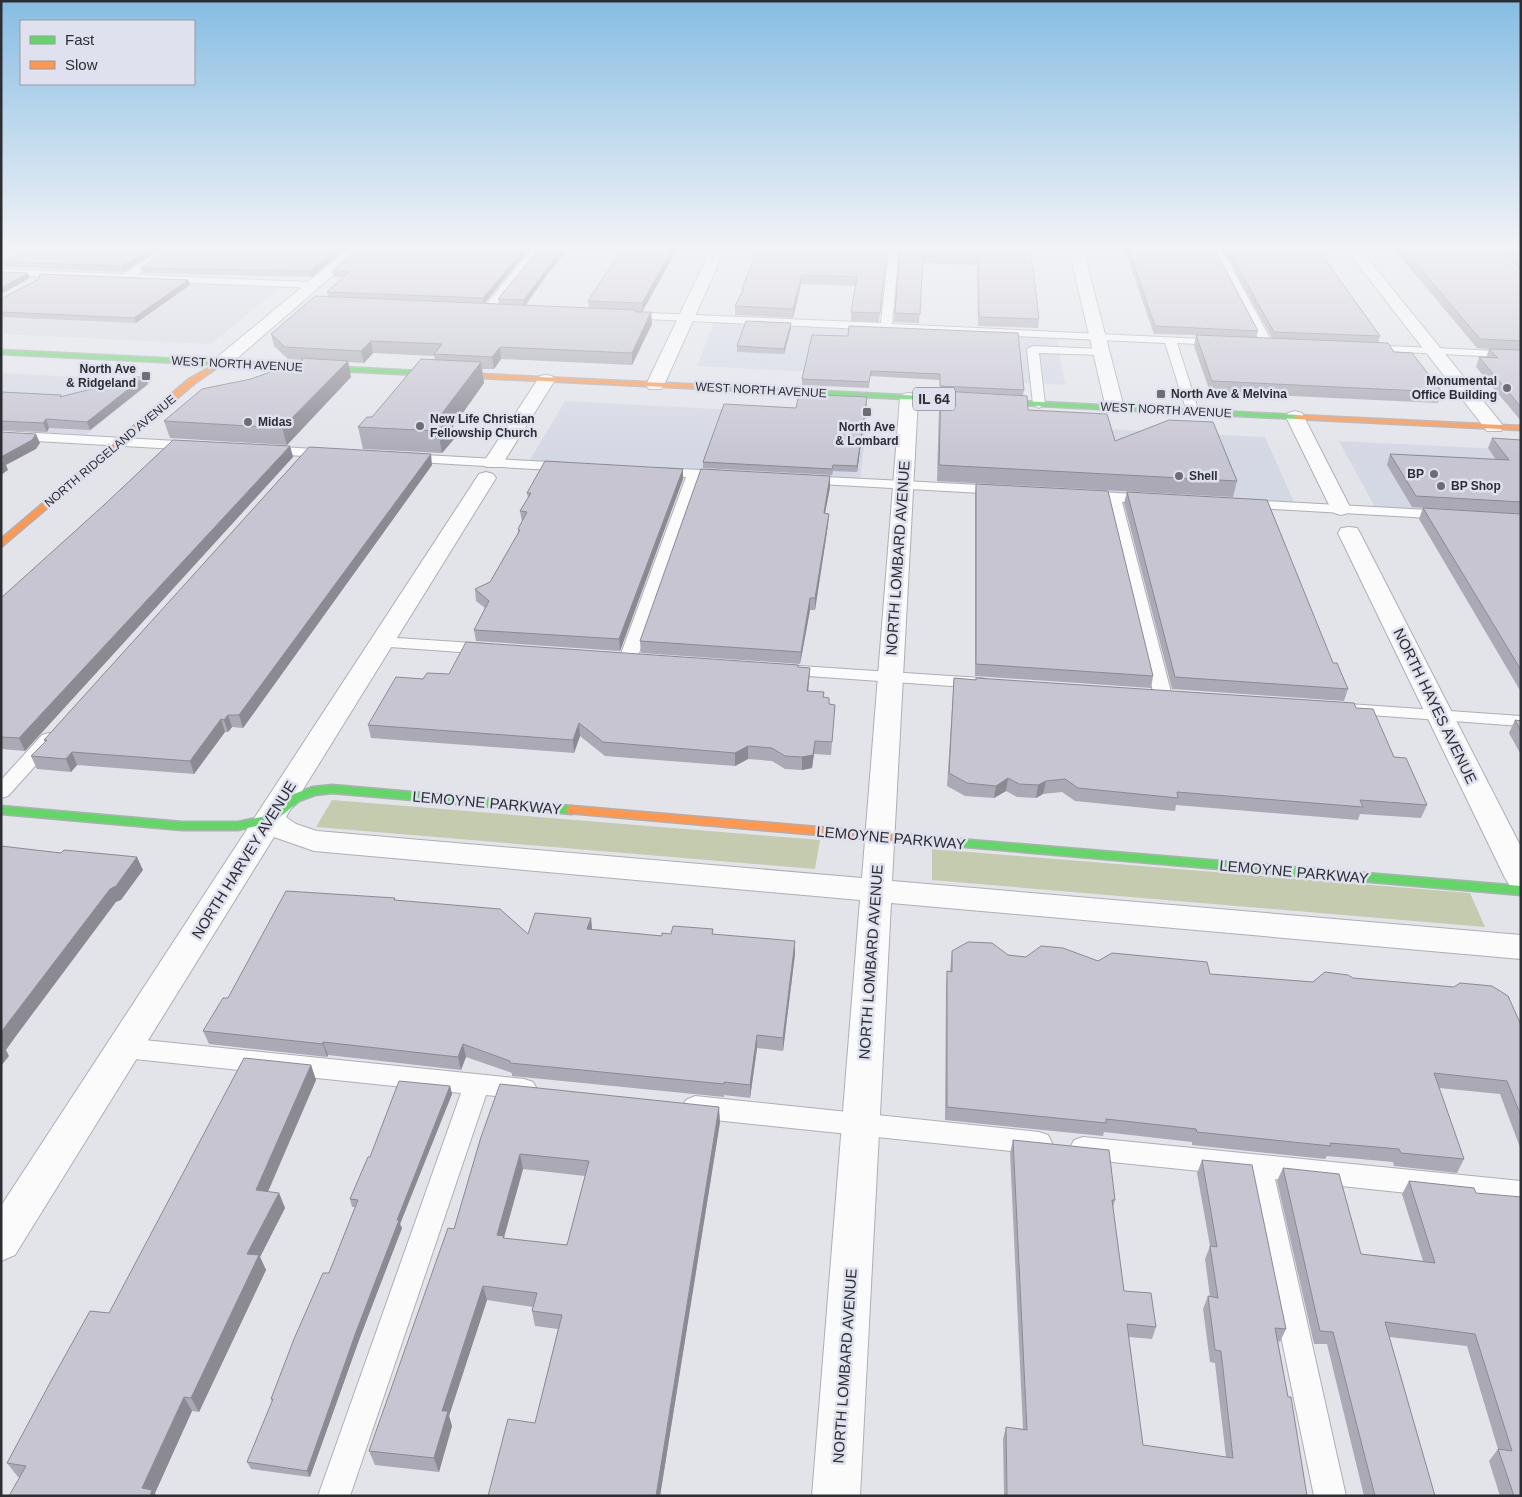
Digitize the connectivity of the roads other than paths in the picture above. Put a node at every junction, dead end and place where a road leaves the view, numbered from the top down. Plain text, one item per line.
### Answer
1 (686, 318) edge
2 (280, 319) edge
3 (705, 319) edge
4 (887, 319) edge
5 (1093, 319) edge
6 (1254, 319) edge
7 (1409, 319) edge
8 (886, 327) junction
9 (1170, 340) junction
10 (1228, 342) edge
11 (1099, 344) junction
12 (1267, 344) edge
13 (1354, 348) edge
14 (1434, 351) junction
15 (1, 352) edge
16 (1521, 355) edge
17 (221, 364) junction
18 (546, 380) junction
19 (655, 385) junction
20 (909, 398) junction
21 (1040, 404) junction
22 (1115, 408) junction
23 (1193, 412) junction
24 (1296, 417) junction
25 (1494, 427) junction
26 (1521, 428) edge
27 (1, 435) edge
28 (122, 441) junction
29 (209, 446) edge
30 (249, 449) edge
31 (307, 452) junction
32 (345, 454) edge
33 (392, 457) edge
34 (294, 467) edge
35 (581, 467) edge
36 (490, 470) junction
37 (647, 471) edge
38 (694, 474) junction
39 (734, 476) edge
40 (794, 479) edge
41 (903, 485) junction
42 (1010, 491) edge
43 (1066, 494) edge
44 (1114, 497) junction
45 (1162, 500) edge
46 (1231, 503) edge
47 (1462, 516) edge
48 (1345, 521) junction
49 (1, 544) edge
50 (382, 642) junction
51 (508, 651) edge
52 (608, 658) edge
53 (628, 659) junction
54 (648, 660) edge
55 (765, 669) edge
56 (890, 677) junction
57 (999, 685) edge
58 (1144, 695) edge
59 (1163, 696) junction
60 (1183, 698) edge
61 (1332, 708) edge
62 (1440, 716) junction
63 (1521, 721) edge
64 (58, 730) edge
65 (1, 792) edge
66 (1, 810) edge
67 (270, 819) junction
68 (880, 837) junction
69 (1521, 878) edge
70 (1521, 891) edge
71 (876, 892) junction
72 (1521, 947) edge
73 (125, 1048) junction
74 (477, 1084) junction
75 (546, 1092) edge
76 (674, 1105) edge
77 (860, 1124) junction
78 (1259, 1166) junction
79 (1521, 1193) edge
80 (1, 1242) edge
81 (334, 1496) edge
82 (836, 1496) edge
83 (1330, 1496) edge

1 - 19 street
2 - 17 street
3 - 8 lane
4 - 8 lane
5 - 11 street
6 - 12 lane
7 - 14 street
8 - 11 lane
9 - 10 lane
9 - 11 lane
9 - 23 lane
11 - 21 lane
11 - 22 street
13 - 14 lane
14 - 16 lane
14 - 25 street
15 - 17 main road, WEST NORTH AVENUE / IL 64
17 - 18 main road, WEST NORTH AVENUE / IL 64
17 - 28 main road, NORTH RIDGELAND AVENUE
18 - 19 main road, WEST NORTH AVENUE / IL 64
18 - 36 street, NORTH HARVEY AVENUE
19 - 20 main road, WEST NORTH AVENUE / IL 64
20 - 21 main road, WEST NORTH AVENUE / IL 64
20 - 41 street, NORTH LOMBARD AVENUE
21 - 22 main road, WEST NORTH AVENUE / IL 64
22 - 23 main road, WEST NORTH AVENUE / IL 64
23 - 24 main road, WEST NORTH AVENUE / IL 64
24 - 25 main road, WEST NORTH AVENUE / IL 64
24 - 48 street, NORTH HAYES AVENUE
25 - 26 main road, WEST NORTH AVENUE / IL 64
27 - 28 lane
28 - 29 lane
28 - 49 main road, NORTH RIDGELAND AVENUE
30 - 31 lane
31 - 32 lane
31 - 34 lane
33 - 36 lane
35 - 36 lane
36 - 50 street, NORTH HARVEY AVENUE
37 - 38 lane
38 - 39 lane
38 - 53 lane
40 - 41 lane
41 - 42 lane
41 - 56 street, NORTH LOMBARD AVENUE
43 - 44 lane
44 - 45 lane
44 - 59 lane
46 - 48 lane
47 - 48 lane
48 - 62 street, NORTH HAYES AVENUE
50 - 51 lane
50 - 67 street, NORTH HARVEY AVENUE
52 - 53 lane
53 - 54 lane
55 - 56 lane
56 - 57 lane
56 - 68 street, NORTH LOMBARD AVENUE
58 - 59 lane
59 - 60 lane
61 - 62 lane
62 - 63 lane
62 - 69 street, NORTH HAYES AVENUE
64 - 65 lane
66 - 67 main road, LEMOYNE PARKWAY
67 - 68 main road, LEMOYNE PARKWAY
67 - 71 street
67 - 73 street, NORTH HARVEY AVENUE
68 - 70 main road, LEMOYNE PARKWAY
68 - 71 street, NORTH LOMBARD AVENUE
71 - 72 street
71 - 77 street, NORTH LOMBARD AVENUE
73 - 74 lane
73 - 80 street, NORTH HARVEY AVENUE
74 - 75 lane
74 - 81 lane
76 - 77 lane
77 - 78 lane
77 - 82 street, NORTH LOMBARD AVENUE
78 - 79 lane
78 - 83 lane

